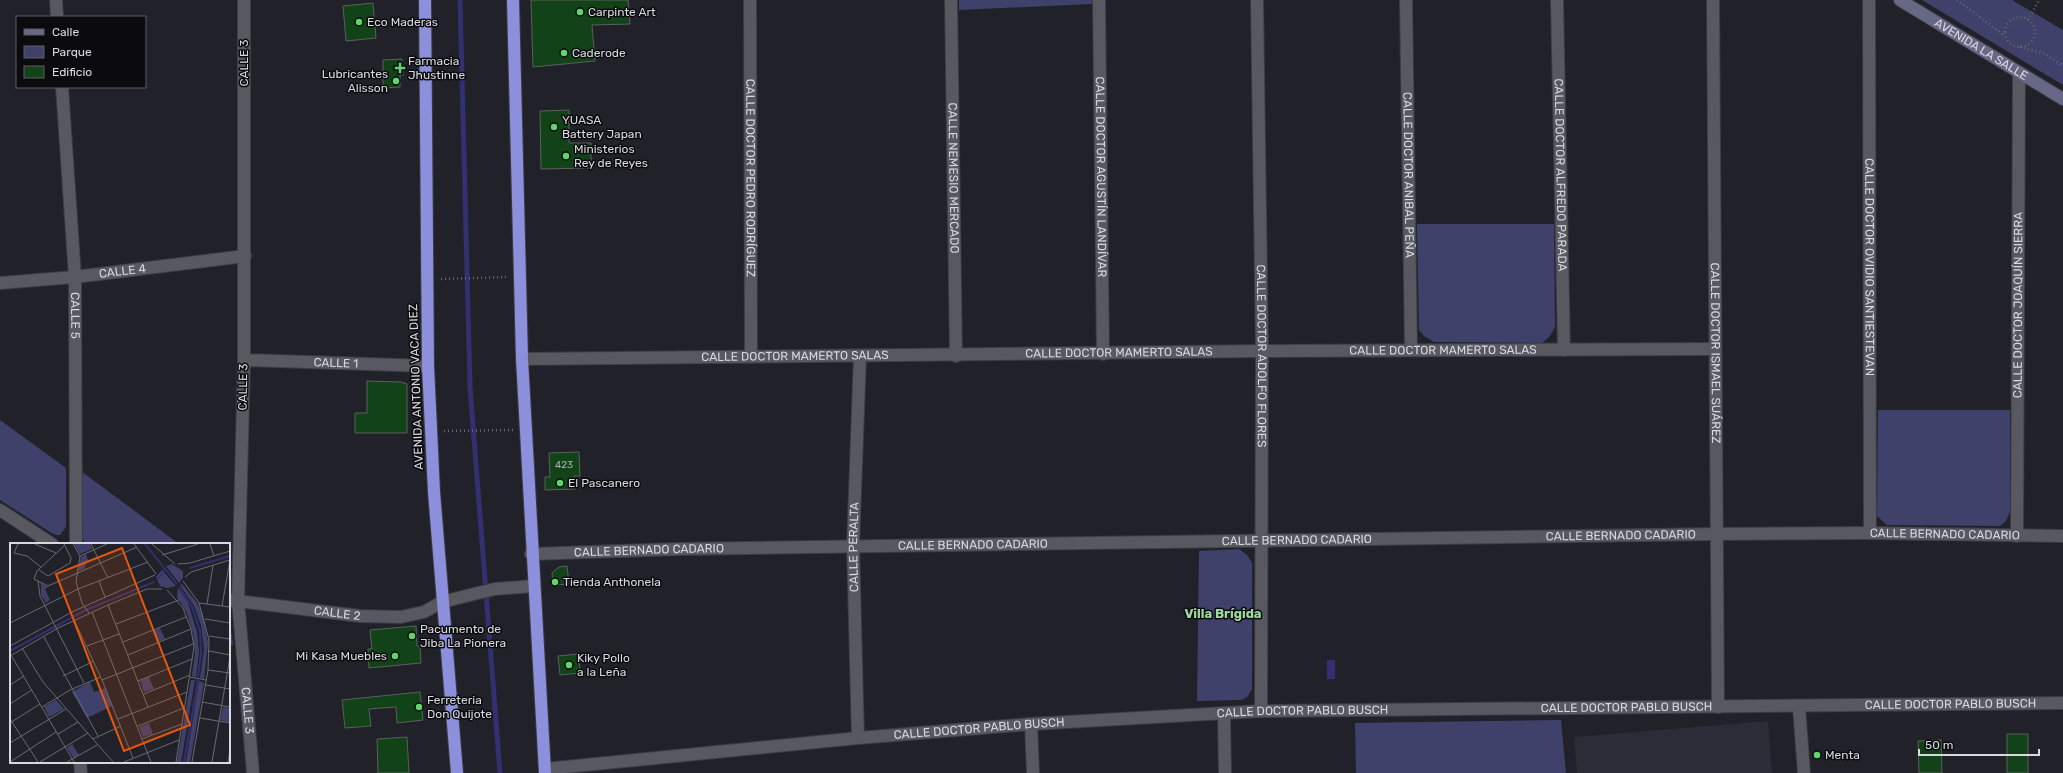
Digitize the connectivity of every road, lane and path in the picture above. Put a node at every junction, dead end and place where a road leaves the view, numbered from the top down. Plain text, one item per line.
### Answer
1 (56, 0) edge
2 (244, 0) edge
3 (425, 0) edge
4 (513, 0) edge
5 (750, 0) edge
6 (951, 0) edge
7 (1098, 0) edge
8 (1258, 0) edge
9 (1406, 0) edge
10 (1557, 0) edge
11 (1713, 0) edge
12 (1869, 0) edge
13 (1900, 0) edge
14 (1957, 0) edge
15 (2039, 0) edge
16 (57, 16) edge
17 (2028, 20) junction
18 (2005, 36) junction
19 (2018, 47) junction
20 (2063, 66) edge
21 (2019, 73) junction
22 (62, 88) edge
23 (2063, 99) edge
24 (245, 256) junction
25 (520, 276) junction
26 (75, 277) junction
27 (455, 279) dead end
28 (0, 283) edge
29 (1716, 349) junction
30 (1411, 350) junction
31 (1564, 350) junction
32 (1262, 351) junction
33 (1103, 354) junction
34 (751, 356) junction
35 (860, 356) junction
36 (956, 356) junction
37 (522, 359) junction
38 (244, 360) junction
39 (428, 366) junction
40 (526, 430) junction
41 (431, 432) junction
42 (0, 510) edge
43 (1870, 533) junction
44 (1717, 534) junction
45 (2017, 536) junction
46 (2063, 536) edge
47 (1261, 541) junction
48 (50, 543) edge
49 (76, 543) edge
50 (853, 546) junction
51 (531, 554) junction
52 (534, 586) junction
53 (234, 600) edge
54 (442, 602) junction
55 (2063, 703) edge
56 (1718, 707) junction
57 (1799, 707) junction
58 (1261, 711) junction
59 (1224, 714) junction
60 (1031, 724) junction
61 (858, 738) junction
62 (80, 763) edge
63 (545, 771) edge
64 (81, 773) edge
65 (253, 773) edge
66 (456, 773) edge
67 (1033, 773) edge
68 (1225, 773) edge
69 (1804, 773) edge

1 - 16 street
2 - 24 street, CALLE 3
3 - 39 highway, AVENIDA ANTONIO VACA DIEZ
4 - 25 highway
5 - 34 street, CALLE DOCTOR PEDRO RODRÍGUEZ
6 - 36 street, CALLE NEMESIO MERCADO
7 - 33 street, CALLE DOCTOR AGUSTÍN LANDÍVAR
8 - 32 street, CALLE DOCTOR ADOLFO FLORES
9 - 30 street, CALLE DOCTOR ANIBAL PEÑA
10 - 31 street, CALLE DOCTOR ALFREDO PARADA
11 - 29 street, CALLE DOCTOR ISMAEL SUÁREZ
12 - 43 street, CALLE DOCTOR OVIDIO SANTIESTEVAN
13 - 21 main road, AVENIDA LA SALLE
14 - 18 path
15 - 17 path
17 - 18 path
17 - 19 path
18 - 19 path
19 - 20 path
21 - 23 main road, AVENIDA LA SALLE
21 - 45 street, CALLE DOCTOR JOAQUÍN SIERRA
22 - 26 street, CALLE 5
24 - 26 street, CALLE 4
24 - 38 street, CALLE 3
25 - 27 path
25 - 37 highway
26 - 28 street, CALLE 4
26 - 49 street, CALLE 5
29 - 31 street, CALLE DOCTOR MAMERTO SALAS
29 - 44 street, CALLE DOCTOR ISMAEL SUÁREZ
30 - 31 street, CALLE DOCTOR MAMERTO SALAS
30 - 32 street, CALLE DOCTOR MAMERTO SALAS
32 - 33 street, CALLE DOCTOR MAMERTO SALAS
32 - 47 street, CALLE DOCTOR ADOLFO FLORES
33 - 36 street, CALLE DOCTOR MAMERTO SALAS
34 - 35 street, CALLE DOCTOR MAMERTO SALAS
34 - 37 street, CALLE DOCTOR MAMERTO SALAS
35 - 36 street, CALLE DOCTOR MAMERTO SALAS
35 - 50 street, CALLE PERALTA
37 - 40 highway
38 - 39 street, CALLE 1
38 - 53 street, CALLE 3
39 - 41 highway, AVENIDA ANTONIO VACA DIEZ
40 - 41 path
40 - 51 highway
41 - 54 highway, AVENIDA ANTONIO VACA DIEZ
42 - 48 street
43 - 44 street, CALLE BERNADO CADARIO
43 - 45 street, CALLE BERNADO CADARIO
44 - 47 street, CALLE BERNADO CADARIO
44 - 56 street, CALLE DOCTOR ISMAEL SUÁREZ
45 - 46 street, CALLE BERNADO CADARIO
47 - 50 street, CALLE BERNADO CADARIO
47 - 58 street, CALLE DOCTOR ADOLFO FLORES
50 - 51 street, CALLE BERNADO CADARIO
50 - 61 street, CALLE PERALTA
51 - 52 highway
52 - 54 street, CALLE 2
52 - 63 highway
53 - 54 street, CALLE 2
53 - 65 street, CALLE 3
54 - 66 highway, AVENIDA ANTONIO VACA DIEZ
55 - 57 street, CALLE DOCTOR PABLO BUSCH
56 - 57 street, CALLE DOCTOR PABLO BUSCH
56 - 58 street, CALLE DOCTOR PABLO BUSCH
57 - 69 street
58 - 59 street, CALLE DOCTOR PABLO BUSCH
59 - 60 street, CALLE DOCTOR PABLO BUSCH
59 - 68 street
60 - 61 street, CALLE DOCTOR PABLO BUSCH
60 - 67 street
61 - 63 street, CALLE DOCTOR PABLO BUSCH
62 - 64 street

